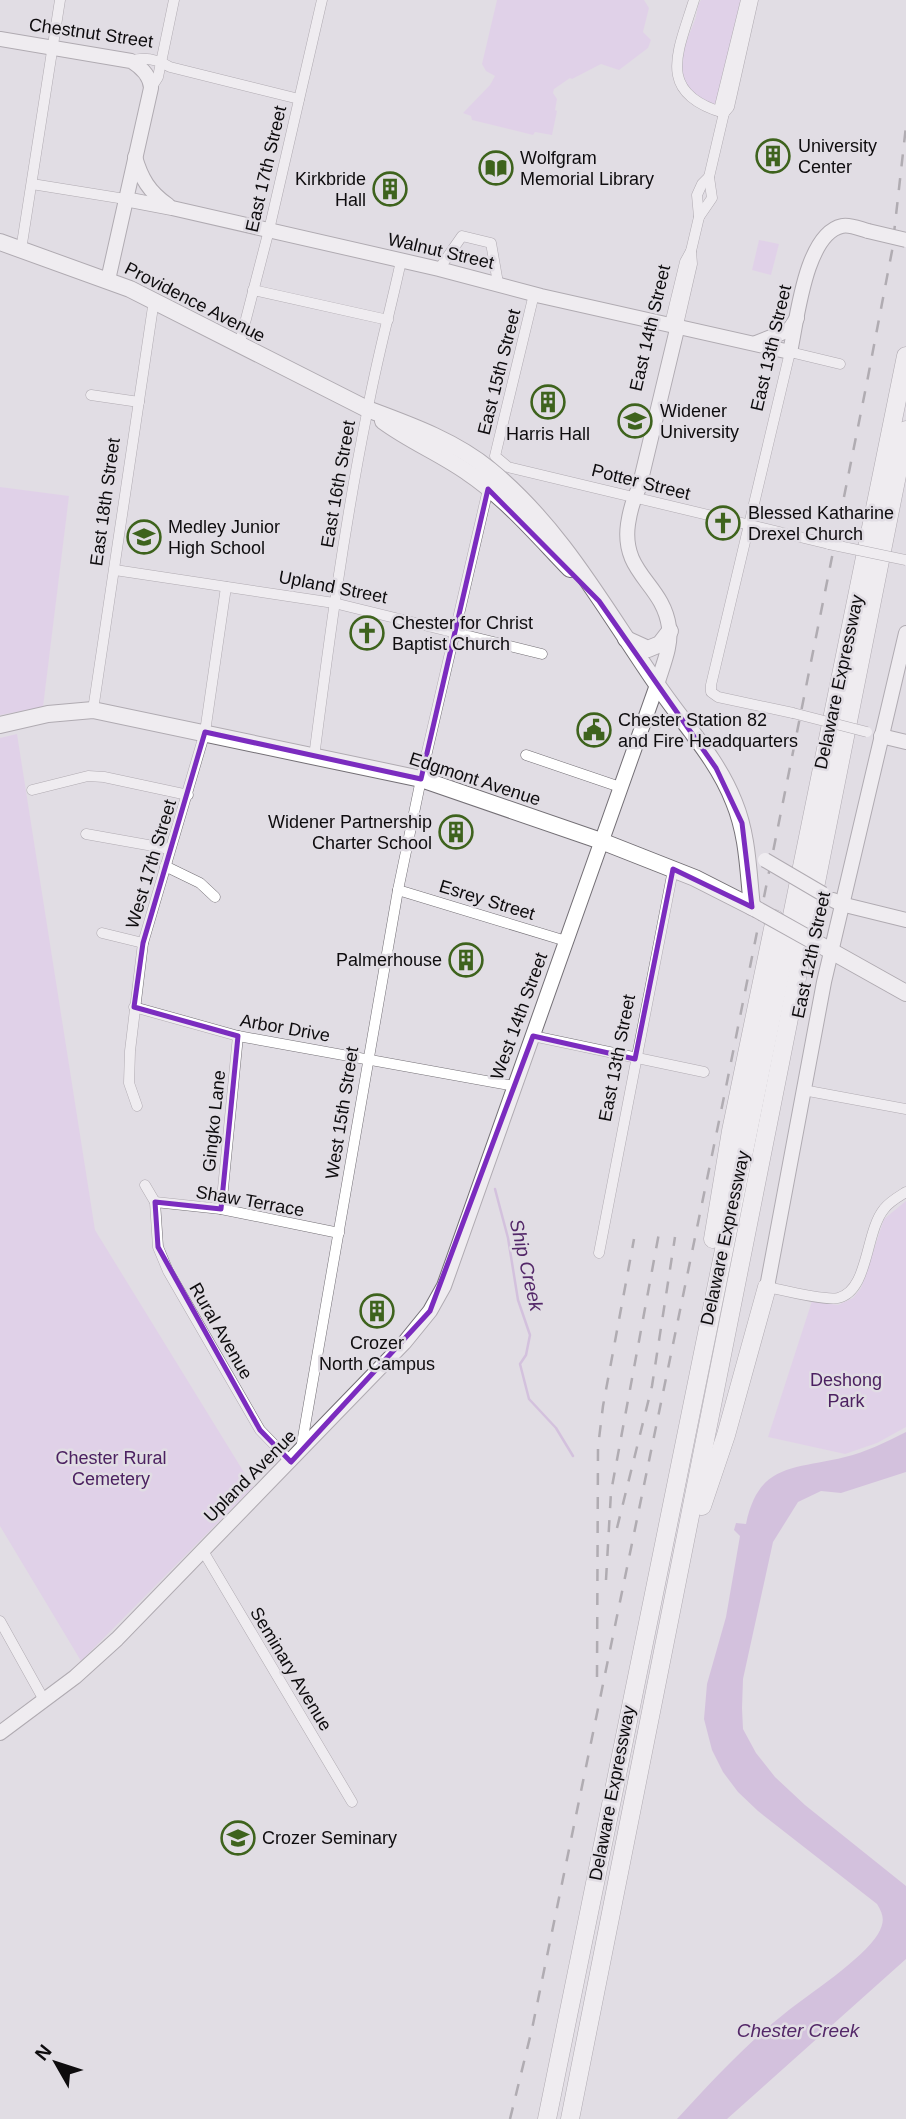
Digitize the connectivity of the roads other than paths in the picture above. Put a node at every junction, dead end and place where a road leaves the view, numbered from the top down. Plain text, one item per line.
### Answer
1 (60, 0) edge
2 (174, 0) edge
3 (322, 0) edge
4 (694, 0) edge
5 (746, 0) edge
6 (753, 0) edge
7 (0, 39) edge
8 (53, 47) junction
9 (131, 61) junction
10 (161, 62) junction
11 (151, 88) junction
12 (299, 99) junction
13 (724, 113) junction
14 (135, 155) junction
15 (32, 184) junction
16 (125, 199) junction
17 (172, 208) junction
18 (269, 230) junction
19 (906, 240) edge
20 (0, 242) edge
21 (22, 250) junction
22 (401, 261) junction
23 (439, 268) junction
24 (108, 280) junction
25 (498, 283) junction
26 (253, 290) junction
27 (534, 294) junction
28 (154, 300) junction
29 (798, 317) junction
30 (388, 320) junction
31 (674, 325) junction
32 (755, 343) junction
33 (239, 346) junction
34 (790, 352) junction
35 (906, 356) edge
36 (840, 364) dead end
37 (91, 395) dead end
38 (139, 402) junction
39 (367, 409) junction
40 (906, 430) edge
41 (494, 464) junction
42 (488, 489) junction
43 (635, 496) junction
44 (749, 524) junction
45 (906, 560) edge
46 (115, 570) junction
47 (226, 587) junction
48 (599, 601) junction
49 (334, 603) junction
50 (670, 631) junction
51 (906, 633) edge
52 (455, 634) junction
53 (626, 639) junction
54 (542, 654) dead end
55 (657, 685) junction
56 (93, 710) junction
57 (0, 726) edge
58 (205, 732) junction
59 (874, 734) junction
60 (906, 741) edge
61 (526, 755) dead end
62 (314, 757) junction
63 (421, 779) junction
64 (620, 787) junction
65 (32, 790) dead end
66 (188, 795) junction
67 (86, 834) dead end
68 (601, 841) junction
69 (747, 844) junction
70 (170, 849) junction
71 (165, 866) junction
72 (673, 870) junction
73 (398, 890) junction
74 (215, 897) dead end
75 (841, 904) junction
76 (754, 908) junction
77 (775, 919) junction
78 (906, 920) edge
79 (102, 933) dead end
80 (566, 940) junction
81 (144, 943) junction
82 (830, 952) junction
83 (906, 993) edge
84 (134, 1007) junction
85 (238, 1036) junction
86 (533, 1036) junction
87 (367, 1058) junction
88 (635, 1059) junction
89 (704, 1072) dead end
90 (514, 1086) junction
91 (803, 1090) junction
92 (137, 1106) dead end
93 (906, 1109) edge
94 (145, 1185) dead end
95 (906, 1192) edge
96 (155, 1202) junction
97 (473, 1204) joint
98 (221, 1209) junction
99 (339, 1233) junction
100 (599, 1253) dead end
101 (767, 1287) junction
102 (295, 1457) junction
103 (671, 1501) junction
104 (203, 1551) junction
105 (670, 1617) junction
106 (0, 1621) edge
107 (44, 1700) junction
108 (0, 1733) edge
109 (352, 1802) dead end
110 (571, 2112) edge
111 (548, 2113) edge

1 - 8 street
2 - 10 street
3 - 12 street, East 17th Street
4 - 13 street
5 - 13 street, East 14th Street
6 - 13 street, East 14th Street
7 - 8 street, Chestnut Street
8 - 9 street, Chestnut Street
8 - 15 street
9 - 10 street, Chestnut Street
9 - 11 street
10 - 11 street
10 - 12 street, Chestnut Street
11 - 14 street
12 - 18 street, East 17th Street
13 - 31 street, East 14th Street
14 - 16 street
14 - 17 street
15 - 16 street, Walnut Street
15 - 21 street
16 - 17 street, Walnut Street
16 - 24 street
17 - 18 street, Walnut Street
18 - 22 street, Walnut Street
18 - 26 street, East 17th Street
19 - 29 street, East 13th Street, bridge
20 - 21 main road, Providence Avenue
21 - 24 main road, Providence Avenue
22 - 23 street, Walnut Street
22 - 30 street, East 16th Street
23 - 25 street, Walnut Street
23 - 25 street
24 - 28 main road, Providence Avenue
25 - 27 street, Walnut Street
26 - 30 street
26 - 33 street, East 17th Street
27 - 31 street, Walnut Street
27 - 41 street, East 15th Street
28 - 33 main road, Providence Avenue
28 - 38 street, East 18th Street
29 - 32 street
29 - 34 street, East 13th Street
30 - 39 street, East 16th Street
31 - 32 street, Walnut Street
31 - 43 street, East 14th Street
32 - 34 street, Walnut Street
33 - 39 main road, Providence Avenue
34 - 36 street, Walnut Street
34 - 44 street, East 13th Street
35 - 103 highway, Delaware Expressway
37 - 38 street
38 - 46 street, East 18th Street
39 - 41 main road, Providence Avenue
39 - 42 main road, Providence Avenue
39 - 49 street, East 16th Street
40 - 105 highway, Delaware Expressway
41 - 42 street, East 15th Street
41 - 43 street, Potter Street
41 - 48 main road, Providence Avenue
42 - 48 main road, Providence Avenue
42 - 52 street, East 15th Street
43 - 44 street, Potter Street
43 - 50 street, East 14th Street
44 - 45 street, Potter Street, bridge
44 - 59 street, East 13th Street, bridge
46 - 47 street, Upland Street
46 - 56 street, East 18th Street
47 - 49 street, Upland Street
47 - 58 street
48 - 53 main road, Providence Avenue
49 - 52 street, Upland Street
49 - 62 street, East 16th Street
50 - 53 main road
50 - 55 street
51 - 59 street, East 12th Street
52 - 54 street, Upland Street
52 - 63 street, East 15th Street
53 - 55 main road, Providence Avenue
55 - 64 street
55 - 69 main road, Providence Avenue
56 - 57 main road, Edgmont Avenue
56 - 58 main road, Edgmont Avenue
58 - 62 main road, Edgmont Avenue
58 - 66 street, West 17th Street
59 - 60 street
59 - 75 street, East 12th Street
61 - 64 street
62 - 63 main road, Edgmont Avenue
63 - 68 main road, Edgmont Avenue
63 - 73 street, West 15th Street
64 - 68 street
65 - 66 street
66 - 70 street, West 17th Street
67 - 70 street
68 - 72 main road, Edgmont Avenue
68 - 80 street, West 14th Street
69 - 75 street, bridge
69 - 76 main road, Providence Avenue
70 - 71 street, West 17th Street
71 - 74 street
71 - 81 street, West 17th Street
72 - 76 main road, Edgmont Avenue
72 - 88 street, East 13th Street
73 - 80 street, Esrey Street
73 - 87 street, West 15th Street
75 - 78 street
75 - 82 street, East 12th Street
76 - 77 main road, Edgmont Avenue, bridge
77 - 82 main road, Edgmont Avenue, bridge
77 - 103 highway
79 - 81 street
80 - 86 street, West 14th Street
81 - 84 street, West 17th Street
82 - 83 main road, Edgmont Avenue
82 - 91 street, East 12th Street
84 - 85 street, Arbor Drive
84 - 92 street, West 17th Street
85 - 87 street, Arbor Drive
85 - 98 street, Gingko Lane
86 - 88 street
86 - 90 street, West 14th Street
87 - 90 street, Arbor Drive
87 - 99 street, West 15th Street
88 - 89 street
88 - 100 street, East 13th Street
90 - 97 street, West 14th Street
91 - 93 street
91 - 101 street, East 12th Street
94 - 96 street
95 - 101 street
96 - 98 street, Shaw Terrace
96 - 102 street, Rural Avenue
97 - 102 street, Upland Avenue
98 - 99 street, Shaw Terrace
99 - 102 street, West 15th Street
101 - 105 highway
102 - 104 street, Upland Avenue
103 - 111 highway, Delaware Expressway
104 - 107 street, Upland Avenue
104 - 109 street, Seminary Avenue
105 - 110 highway, Delaware Expressway
106 - 107 street
107 - 108 street, Upland Avenue

